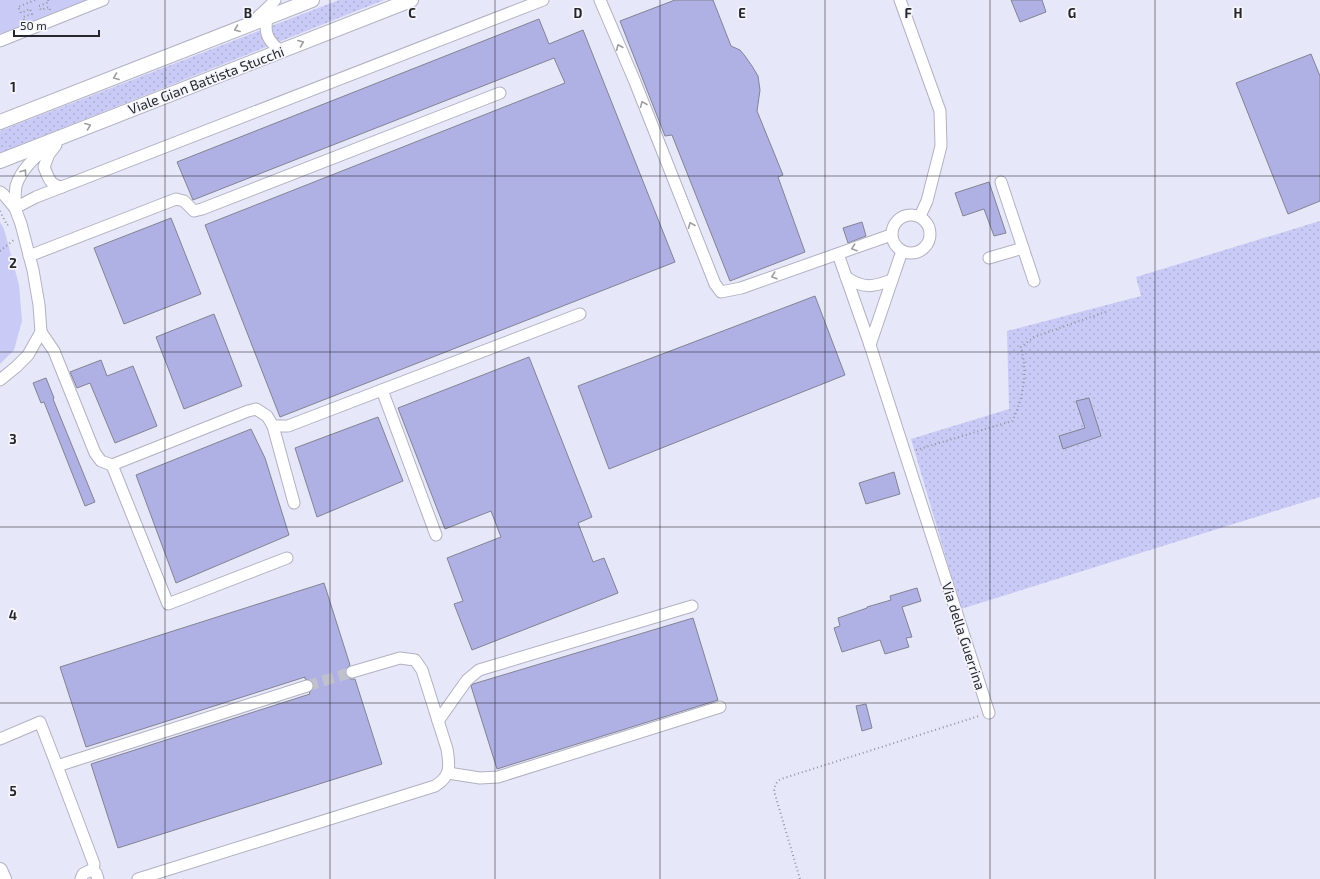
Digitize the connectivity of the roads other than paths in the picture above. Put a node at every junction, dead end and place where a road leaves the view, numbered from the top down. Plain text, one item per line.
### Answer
1 (103, 0) edge
2 (275, 0) edge
3 (312, 0) edge
4 (411, 0) edge
5 (543, 0) edge
6 (600, 0) edge
7 (900, 0) edge
8 (267, 18) junction
9 (253, 23) junction
10 (0, 41) edge
11 (280, 51) junction
12 (500, 94) dead end
13 (0, 122) edge
14 (63, 136) junction
15 (0, 161) edge
16 (1002, 182) dead end
17 (62, 187) junction
18 (0, 192) edge
19 (15, 208) junction
20 (920, 216) junction
21 (891, 235) junction
22 (1023, 248) junction
23 (902, 251) junction
24 (838, 254) junction
25 (29, 256) junction
26 (989, 258) dead end
27 (846, 277) junction
28 (892, 280) junction
29 (1034, 281) dead end
30 (580, 314) dead end
31 (41, 332) junction
32 (870, 345) junction
33 (0, 380) edge
34 (382, 390) junction
35 (273, 426) junction
36 (112, 465) junction
37 (294, 503) dead end
38 (436, 535) dead end
39 (287, 558) dead end
40 (692, 606) dead end
41 (352, 672) tunnel mouth
42 (307, 686) tunnel mouth
43 (720, 707) dead end
44 (989, 713) road end
45 (438, 721) junction
46 (0, 739) edge
47 (57, 766) junction
48 (448, 773) junction
49 (0, 870) edge
50 (96, 875) edge
51 (4, 879) edge
52 (81, 879) edge
53 (138, 879) edge

1 - 10 street
2 - 9 street
3 - 8 main road
11 -> 4 main road, Viale Gian Battista Stucchi
5 - 17 street
24 -> 6 street
7 - 20 street
8 - 9 main road
8 - 11 street
9 -> 13 main road
14 -> 11 main road, Viale Gian Battista Stucchi
12 - 25 street
14 - 15 main road, Viale Gian Battista Stucchi
14 - 17 street
19 -> 14 street
16 - 22 street
17 - 19 street
18 - 19 street
19 - 25 street
20 - 21 street
20 - 23 street
21 - 23 street
21 -> 24 street
22 - 26 street
22 - 29 street
23 - 28 street
24 - 27 street, Via della Guerrina
25 - 31 street
27 - 28 street
27 - 32 street, Via della Guerrina
28 - 32 street
30 - 34 street
31 - 33 street
31 - 36 street
32 - 44 street, Via della Guerrina
34 - 35 street
34 - 38 street
35 - 36 street
35 - 37 street
36 - 39 street
40 - 45 street
41 - 45 street
42 - 47 street
43 - 48 street
45 - 48 street
46 - 47 street
47 - 50 street
48 - 53 street
49 - 51 main road
50 - 52 street

